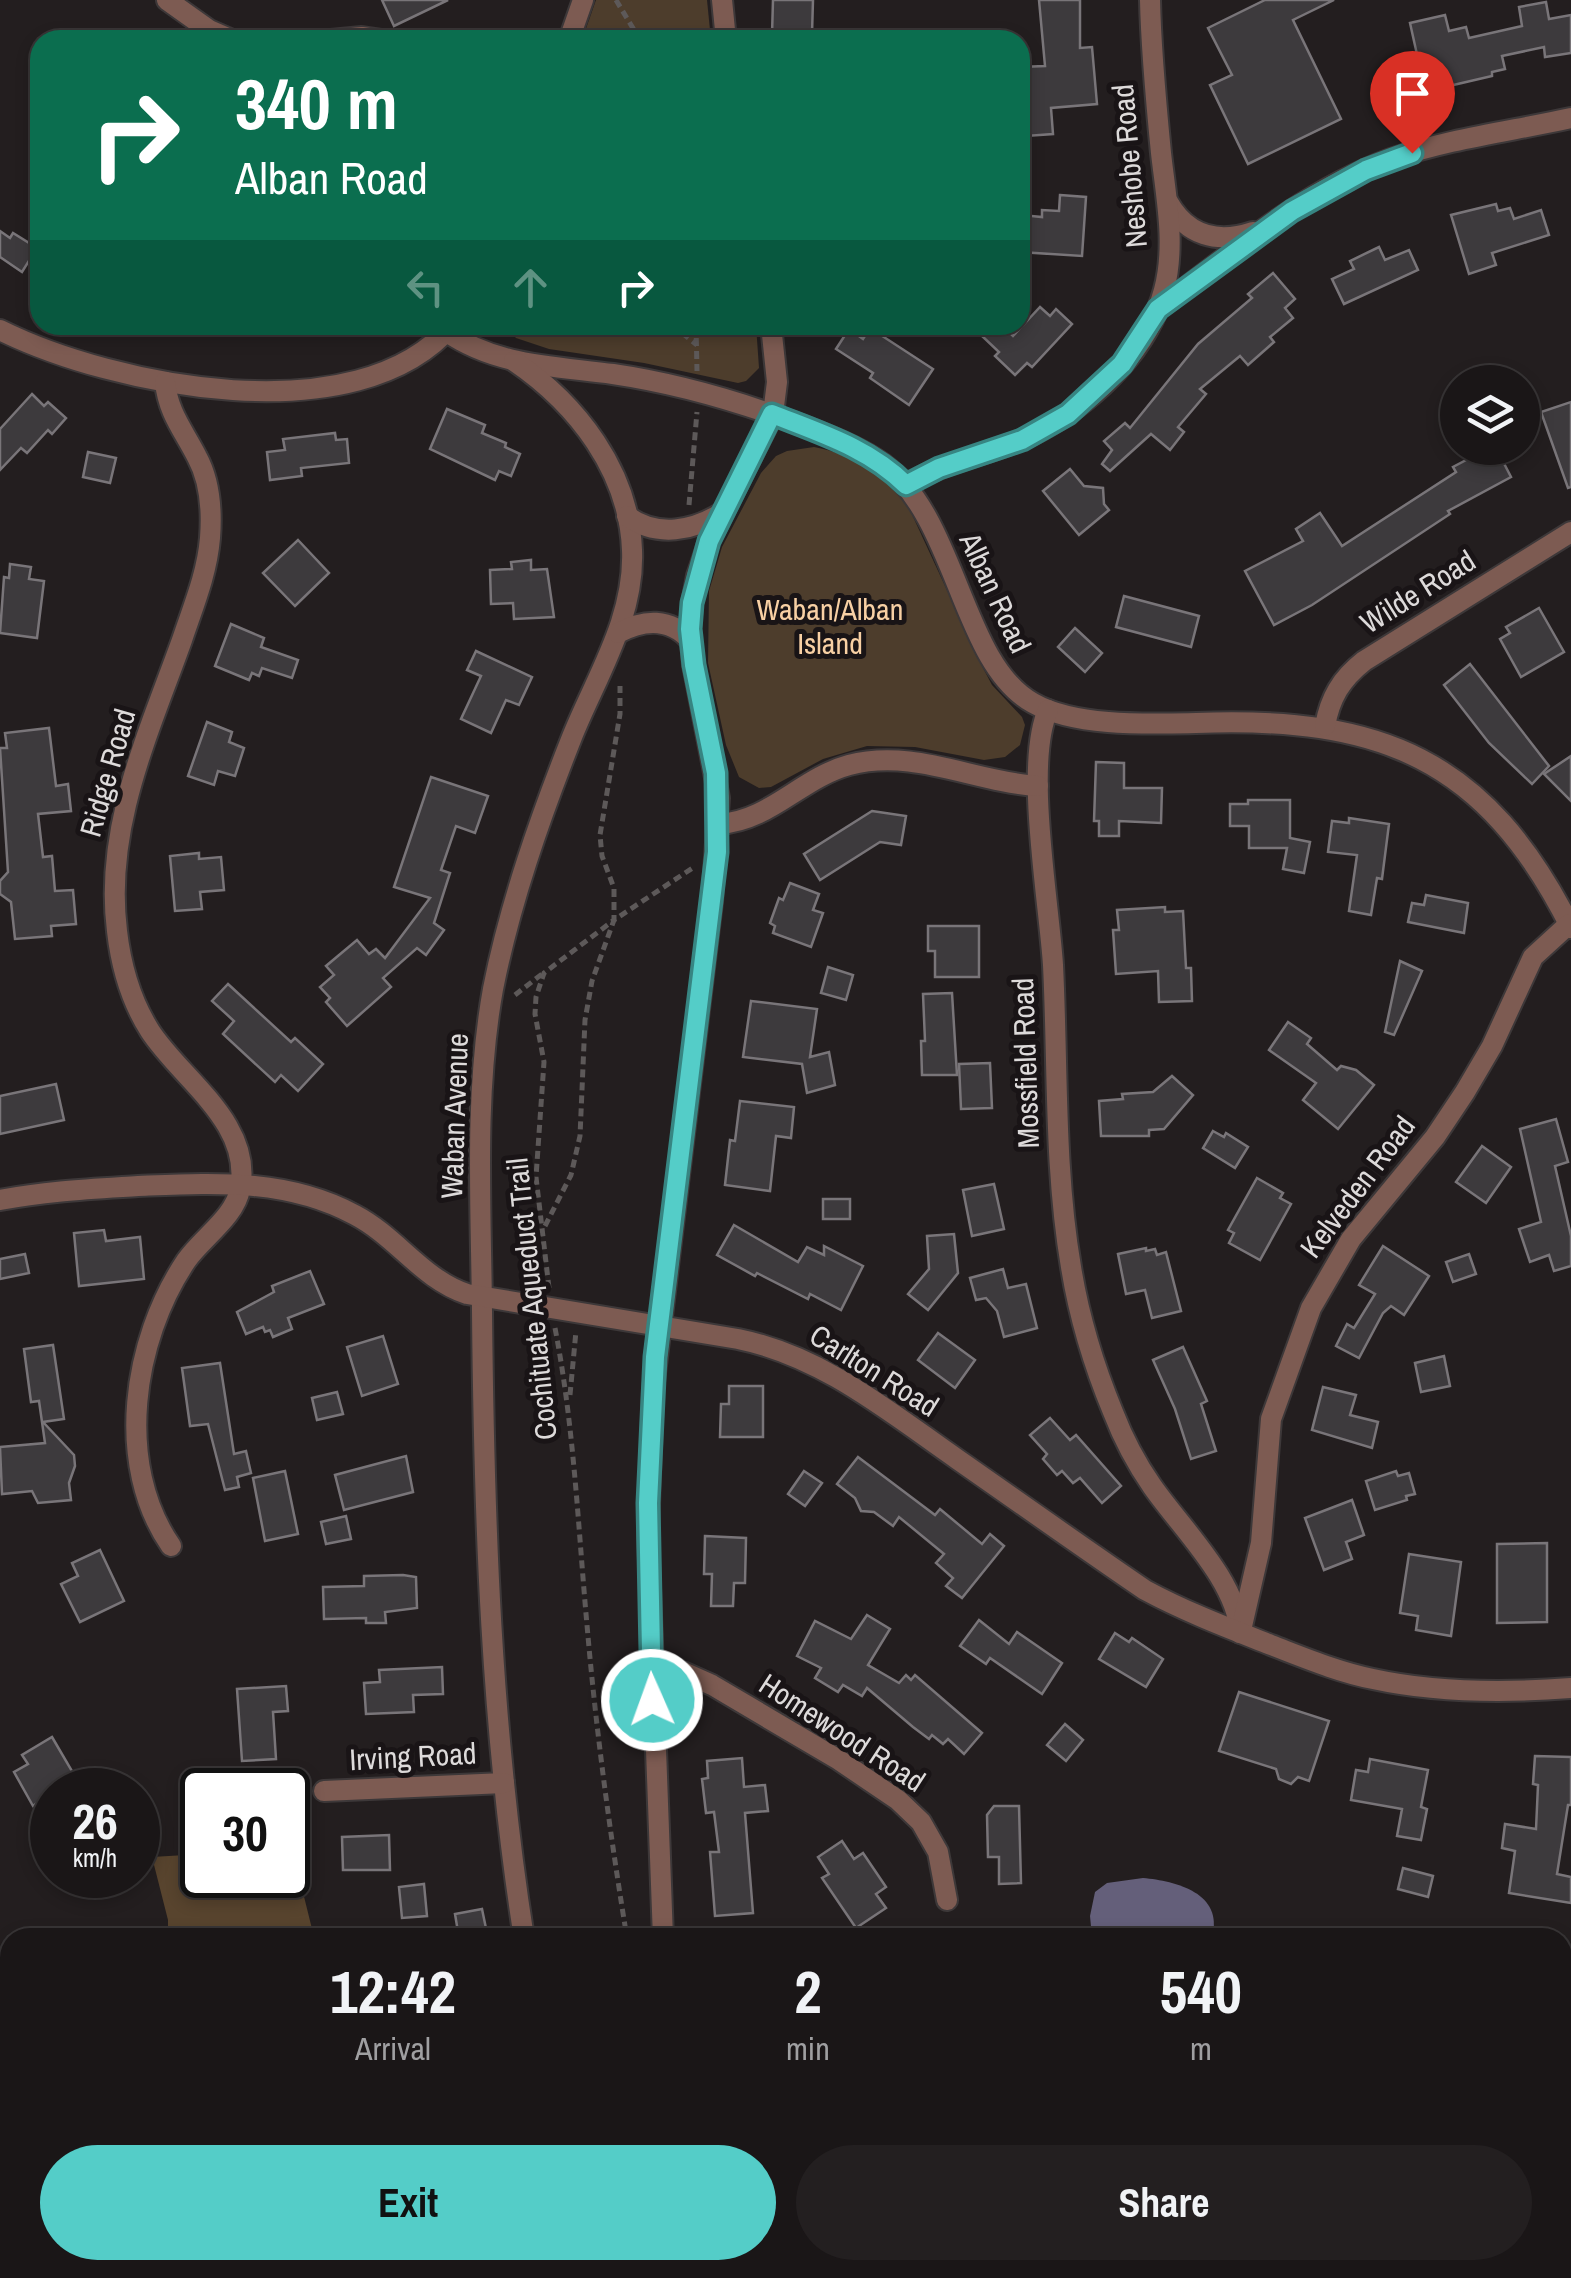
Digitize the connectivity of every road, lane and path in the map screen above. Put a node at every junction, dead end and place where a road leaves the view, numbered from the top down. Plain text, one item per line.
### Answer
1 (166, 0) edge
2 (583, 0) edge
3 (616, 0) edge
4 (722, 0) edge
5 (1150, 0) edge
6 (209, 30) edge
7 (572, 30) edge
8 (633, 30) edge
9 (725, 30) edge
10 (1571, 118) edge
11 (1166, 200) junction
12 (1264, 229) junction
13 (1158, 309) junction
14 (0, 330) edge
15 (443, 335) edge
16 (458, 335) edge
17 (684, 335) edge
18 (696, 335) edge
19 (773, 335) edge
20 (697, 345) junction
21 (514, 361) junction
22 (165, 382) junction
23 (698, 390) junction
24 (772, 414) junction
25 (906, 485) junction
26 (724, 511) junction
27 (627, 516) junction
28 (688, 518) dead end
29 (1571, 532) edge
30 (618, 633) junction
31 (690, 640) junction
32 (620, 682) dead end
33 (1048, 710) junction
34 (1325, 726) junction
35 (1038, 786) junction
36 (718, 824) junction
37 (717, 852) junction
38 (614, 920) junction
39 (1570, 926) edge
40 (241, 1184) junction
41 (0, 1200) edge
42 (544, 1228) junction
43 (482, 1298) junction
44 (551, 1310) junction
45 (658, 1326) junction
46 (576, 1328) dead end
47 (569, 1402) junction
48 (171, 1546) dead end
49 (1240, 1633) junction
50 (651, 1670) junction
51 (1571, 1688) edge
52 (504, 1783) junction
53 (324, 1792) dead end
54 (947, 1900) dead end
55 (523, 1928) edge
56 (624, 1928) edge
57 (663, 1928) edge

1 - 6 street
2 - 7 street
3 - 8 path
4 - 9 street
5 - 11 street, Neshobe Road
10 - 12 street
11 - 12 street
11 - 13 street, Neshobe Road
12 - 13 street
13 - 25 street, Neshobe Road
14 - 22 street
15 - 22 street
16 - 21 street, Alban Road
17 - 20 path
18 - 20 path
19 - 24 street
20 - 23 path
21 - 23 street, Alban Road
21 - 27 street, Waban Avenue
22 - 40 street, Ridge Road
23 - 24 street, Alban Road
23 - 28 path
24 - 25 street, Alban Road
24 - 26 street
25 - 33 street, Alban Road
26 - 27 street
26 - 31 street
27 - 30 street, Waban Avenue
29 - 34 street, Wilde Road
30 - 31 street
30 - 43 street, Waban Avenue
31 - 36 street
32 - 38 path
33 - 34 street, Alban Road
33 - 35 street, Mossfield Road
34 - 39 street, Alban Road
35 - 36 street
35 - 49 street, Mossfield Road
36 - 37 street
37 - 38 path, Cochituate Aqueduct Trail
37 - 45 street
38 - 42 path
38 - 42 path, Cochituate Aqueduct Trail
39 - 49 street, Kelveden Road
40 - 41 street, Carlton Road
40 - 43 street, Carlton Road
40 - 48 street
42 - 44 path, Cochituate Aqueduct Trail
43 - 44 street, Carlton Road
43 - 52 street, Waban Avenue
44 - 45 street, Carlton Road
44 - 47 path, Cochituate Aqueduct Trail
45 - 49 street, Carlton Road
45 - 50 street
46 - 47 path
47 - 56 path, Cochituate Aqueduct Trail
49 - 51 street, Carlton Road
50 - 54 street, Homewood Road
50 - 57 street
52 - 53 street, Irving Road
52 - 55 street, Waban Avenue

